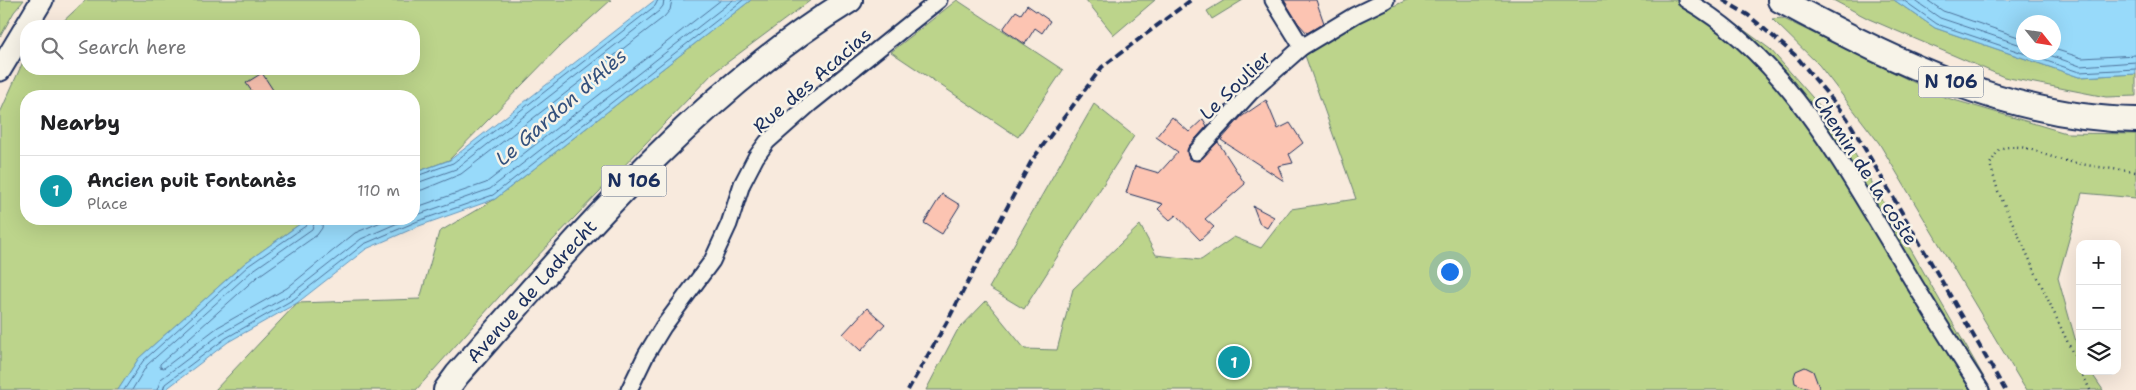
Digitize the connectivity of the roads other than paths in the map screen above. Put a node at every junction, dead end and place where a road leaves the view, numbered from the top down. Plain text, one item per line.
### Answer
1 (42, 0) edge
2 (850, 0) edge
3 (939, 0) edge
4 (1273, 0) edge
5 (1386, 0) edge
6 (1686, 0) edge
7 (1780, 0) edge
8 (30, 20) edge
9 (20, 37) edge
10 (1302, 47) junction
11 (0, 70) edge
12 (2136, 120) edge
13 (1196, 152) dead end
14 (446, 390) edge
15 (629, 390) edge
16 (1981, 390) edge

1 - 8 main road
2 - 14 main road, Avenue de Ladrecht / N 106
3 - 15 street, Rue des Acacias
4 - 10 street
5 - 10 street
6 - 16 street, Chemin de la coste
7 - 12 main road, N 106
9 - 11 main road
10 - 13 street, Le Soulier

